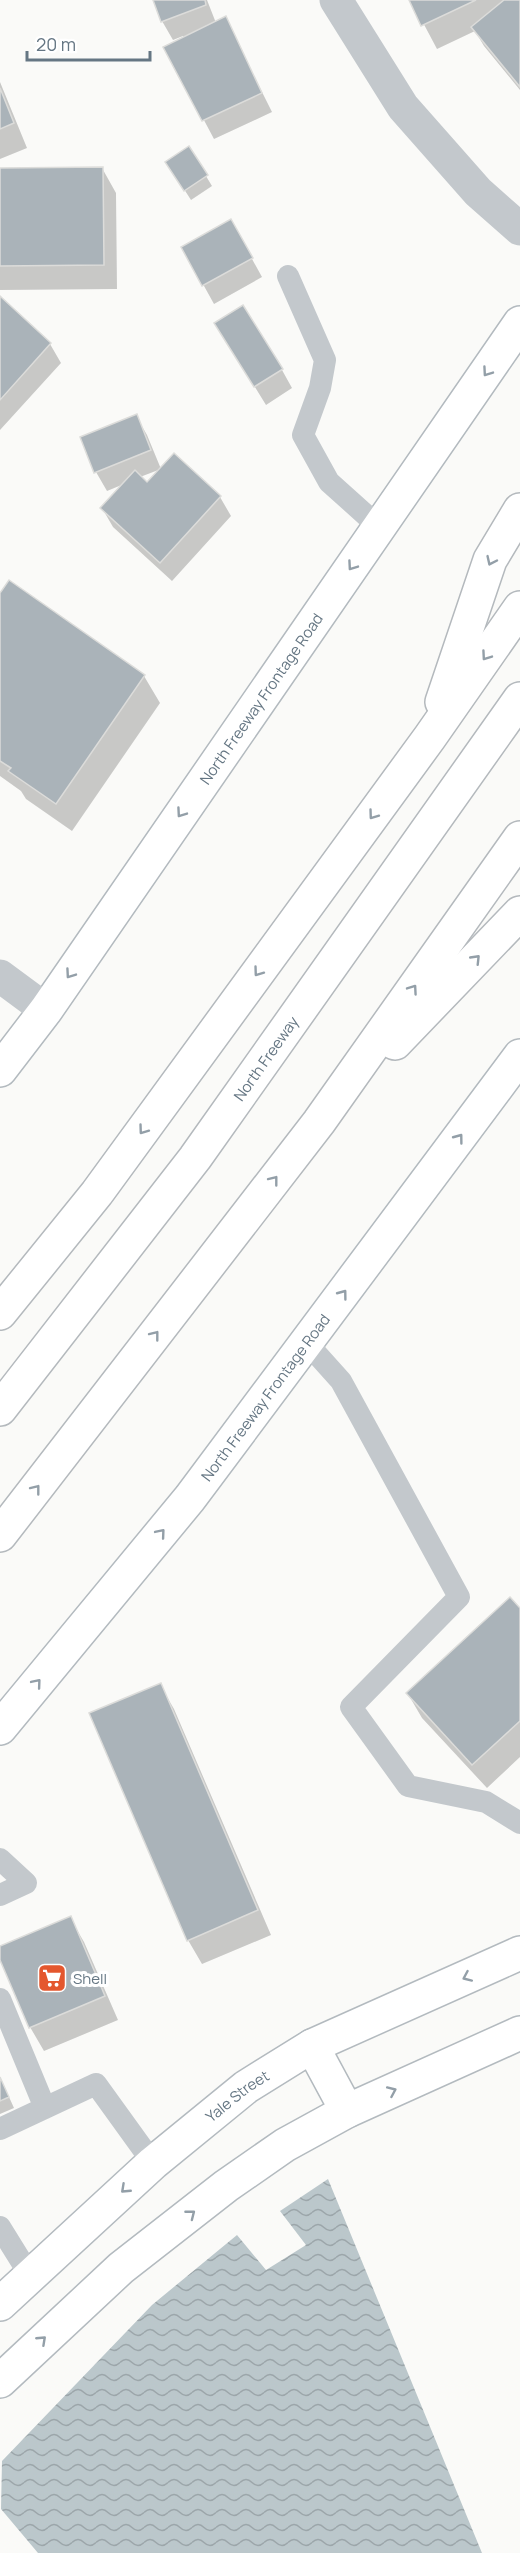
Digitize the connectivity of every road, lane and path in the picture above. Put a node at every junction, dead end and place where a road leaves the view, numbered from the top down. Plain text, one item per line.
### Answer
1 (336, 0) edge
2 (520, 229) edge
3 (288, 276) dead end
4 (520, 323) edge
5 (520, 510) edge
6 (381, 525) junction
7 (520, 608) edge
8 (520, 699) edge
9 (430, 737) junction
10 (520, 838) edge
11 (520, 913) edge
12 (0, 976) edge
13 (46, 1010) junction
14 (520, 1056) edge
15 (0, 1070) edge
16 (319, 1122) junction
17 (0, 1313) edge
18 (306, 1342) junction
19 (0, 1409) edge
20 (0, 1535) edge
21 (0, 1728) edge
22 (520, 1822) edge
23 (0, 1859) edge
24 (0, 1895) edge
25 (520, 1953) edge
26 (0, 1999) edge
27 (520, 2033) edge
28 (312, 2046) junction
29 (45, 2108) junction
30 (347, 2111) junction
31 (0, 2129) edge
32 (153, 2163) junction
33 (0, 2227) edge
34 (31, 2277) junction
35 (0, 2304) edge
36 (0, 2381) edge

1 - 2 street
3 - 6 lane
4 -> 6 main road, North Freeway Frontage Road
5 -> 9 main road
6 -> 13 main road, North Freeway Frontage Road
7 -> 9 main road
8 - 19 main road, North Freeway
9 -> 17 main road
16 -> 10 main road
16 -> 11 main road
12 - 13 street
13 - 15 main road, North Freeway Frontage Road
18 -> 14 main road, North Freeway Frontage Road
20 -> 16 main road
21 -> 18 main road, North Freeway Frontage Road
18 - 22 lane
23 - 24 lane
25 -> 28 main road, Yale Street
26 - 29 lane
30 -> 27 main road
28 - 30 main road
28 - 32 main road, Yale Street
29 - 31 lane
29 - 32 lane
36 -> 30 main road
32 -> 34 main road, Yale Street
33 - 34 lane
34 - 35 main road, Yale Street

